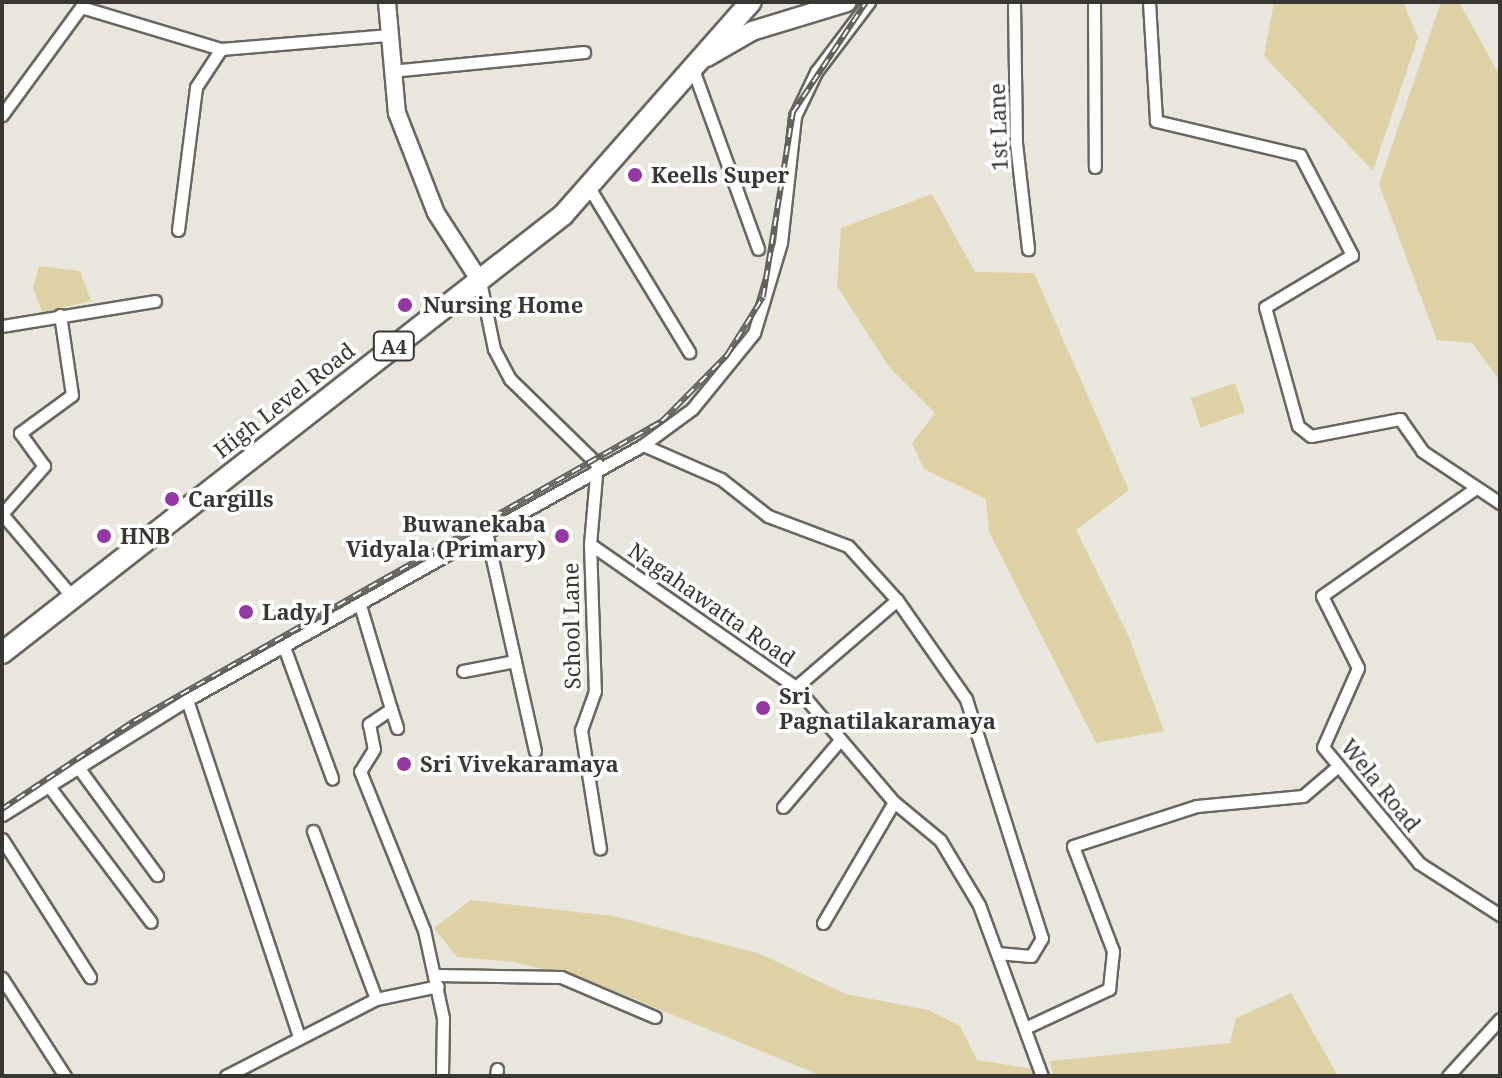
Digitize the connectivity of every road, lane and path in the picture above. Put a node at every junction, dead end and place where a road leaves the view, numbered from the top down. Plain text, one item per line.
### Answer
1 (387, 2) edge
2 (847, 2) edge
3 (869, 2) edge
4 (1014, 2) edge
5 (1094, 2) edge
6 (1149, 2) edge
7 (83, 4) edge
8 (745, 5) edge
9 (389, 35) junction
10 (221, 49) junction
11 (584, 52) dead end
12 (700, 64) junction
13 (391, 71) junction
14 (2, 115) edge
15 (1095, 167) dead end
16 (590, 189) junction
17 (178, 230) dead end
18 (758, 249) dead end
19 (1028, 249) dead end
20 (480, 281) junction
21 (155, 301) dead end
22 (60, 315) junction
23 (2, 326) edge
24 (689, 352) dead end
25 (643, 445) junction
26 (597, 469) junction
27 (1476, 488) junction
28 (1500, 503) edge
29 (2, 514) edge
30 (487, 536) junction
31 (590, 544) junction
32 (74, 600) junction
33 (897, 600) junction
34 (360, 605) junction
35 (284, 647) junction
36 (2, 653) edge
37 (515, 661) junction
38 (463, 671) dead end
39 (796, 687) junction
40 (187, 700) junction
41 (391, 709) junction
42 (397, 728) dead end
43 (840, 740) junction
44 (535, 751) dead end
45 (78, 767) junction
46 (1337, 767) junction
47 (332, 778) dead end
48 (48, 785) junction
49 (894, 802) junction
50 (783, 807) dead end
51 (2, 815) edge
52 (313, 831) dead end
53 (2, 839) edge
54 (600, 848) dead end
55 (157, 875) dead end
56 (1500, 915) edge
57 (151, 922) dead end
58 (823, 923) dead end
59 (997, 953) junction
60 (90, 977) dead end
61 (2, 978) edge
62 (437, 980) junction
63 (376, 999) junction
64 (655, 1017) dead end
65 (1500, 1019) edge
66 (1025, 1028) junction
67 (299, 1036) junction
68 (65, 1076) edge
69 (226, 1076) edge
70 (442, 1076) edge
71 (1042, 1076) edge
72 (1448, 1076) edge

1 - 9 street
2 - 12 main road
3 - 25 street
4 - 19 street, 1st Lane
5 - 15 street
6 - 27 street
7 - 10 street
7 - 14 street
8 - 12 highway, High Level Road / A4
9 - 10 street
9 - 13 street
10 - 17 street
11 - 13 street
12 - 16 highway, High Level Road / A4
12 - 18 street
13 - 20 street
16 - 20 highway, High Level Road / A4
16 - 24 street
20 - 26 street
20 - 32 highway, High Level Road / A4
21 - 22 street
22 - 23 street
22 - 29 street
25 - 26 street
25 - 33 street
26 - 30 street
26 - 31 street
27 - 28 street
27 - 46 street, Wela Road
29 - 32 street
30 - 34 street
30 - 37 street
31 - 39 street, Nagahawatta Road
31 - 54 street, School Lane
32 - 36 highway, High Level Road / A4
33 - 39 street
33 - 59 street
34 - 35 street
34 - 41 street
35 - 40 street
35 - 47 street
37 - 38 street
37 - 44 street
39 - 43 street, Nagahawatta Road
40 - 45 street
40 - 67 street
41 - 42 street
41 - 62 street
43 - 49 street, Nagahawatta Road
43 - 50 street
45 - 48 street
45 - 55 street
46 - 56 street, Wela Road
46 - 66 street
48 - 51 street
48 - 57 street
49 - 58 street
49 - 59 street, Nagahawatta Road
52 - 63 street
53 - 60 street
59 - 66 street, Nagahawatta Road
61 - 68 street
62 - 63 street
62 - 64 street
62 - 70 street
63 - 67 street
65 - 72 street
66 - 71 street, Nagahawatta Road
67 - 69 street

